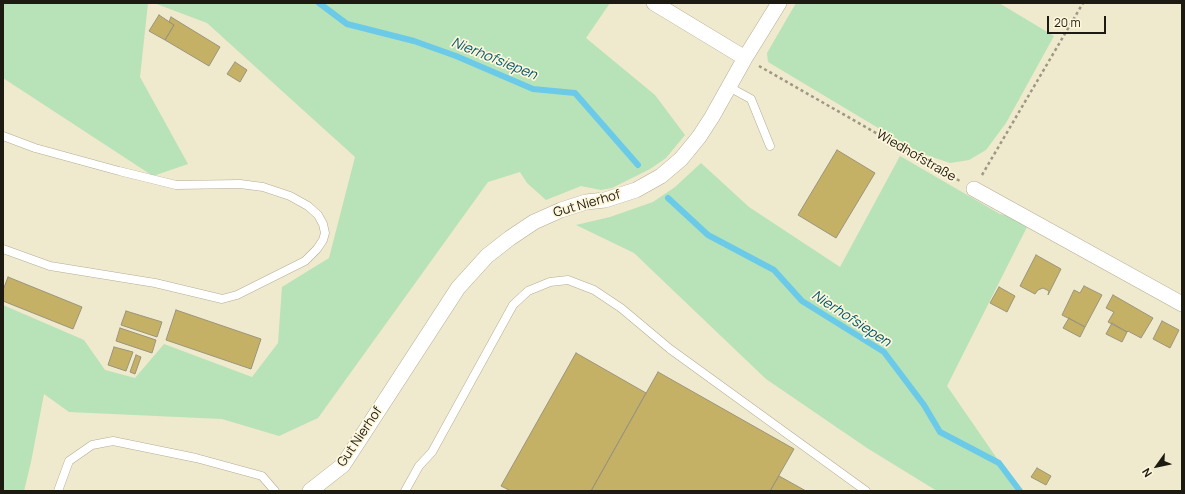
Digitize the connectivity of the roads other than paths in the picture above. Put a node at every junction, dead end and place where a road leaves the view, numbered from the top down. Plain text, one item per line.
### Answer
1 (654, 3) edge
2 (779, 3) edge
3 (745, 58) junction
4 (729, 87) junction
5 (3, 136) edge
6 (770, 146) dead end
7 (974, 189) road end
8 (3, 249) edge
9 (1182, 304) edge
10 (58, 491) edge
11 (275, 491) edge
12 (310, 491) edge
13 (405, 491) edge
14 (866, 491) edge

1 - 3 street
2 - 3 street, Gut Nierhof
3 - 4 street, Gut Nierhof
4 - 6 lane
4 - 12 street, Gut Nierhof
5 - 8 lane
7 - 9 street
10 - 11 lane
13 - 14 lane

